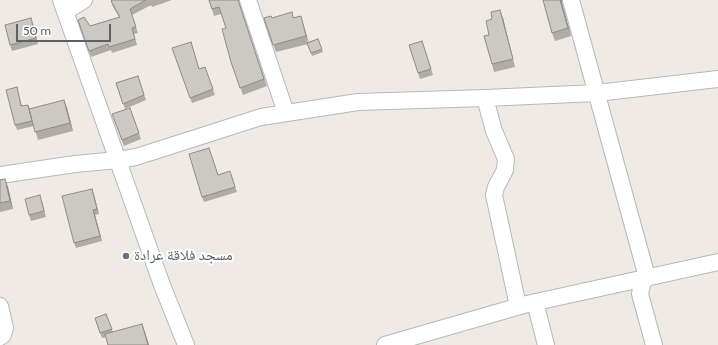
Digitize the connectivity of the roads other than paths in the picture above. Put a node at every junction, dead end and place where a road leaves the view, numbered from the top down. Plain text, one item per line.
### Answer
1 (84, 0) edge
2 (248, 0) edge
3 (572, 0) edge
4 (63, 6) edge
5 (718, 80) edge
6 (597, 93) junction
7 (485, 98) junction
8 (286, 112) junction
9 (118, 160) junction
10 (0, 175) edge
11 (718, 262) edge
12 (647, 277) junction
13 (535, 302) junction
14 (0, 306) edge
15 (518, 306) junction
16 (0, 337) edge
17 (424, 340) edge
18 (186, 345) edge
19 (385, 345) edge
20 (546, 345) edge
21 (654, 345) edge

1 - 4 street
2 - 8 street
3 - 6 street
4 - 9 street
5 - 6 street
6 - 7 street
6 - 12 street
7 - 8 street
7 - 15 street
8 - 9 street
9 - 10 street
9 - 18 street
11 - 12 street
12 - 13 street
12 - 21 street
13 - 15 street
13 - 20 street
14 - 16 street
15 - 17 street
17 - 19 street

